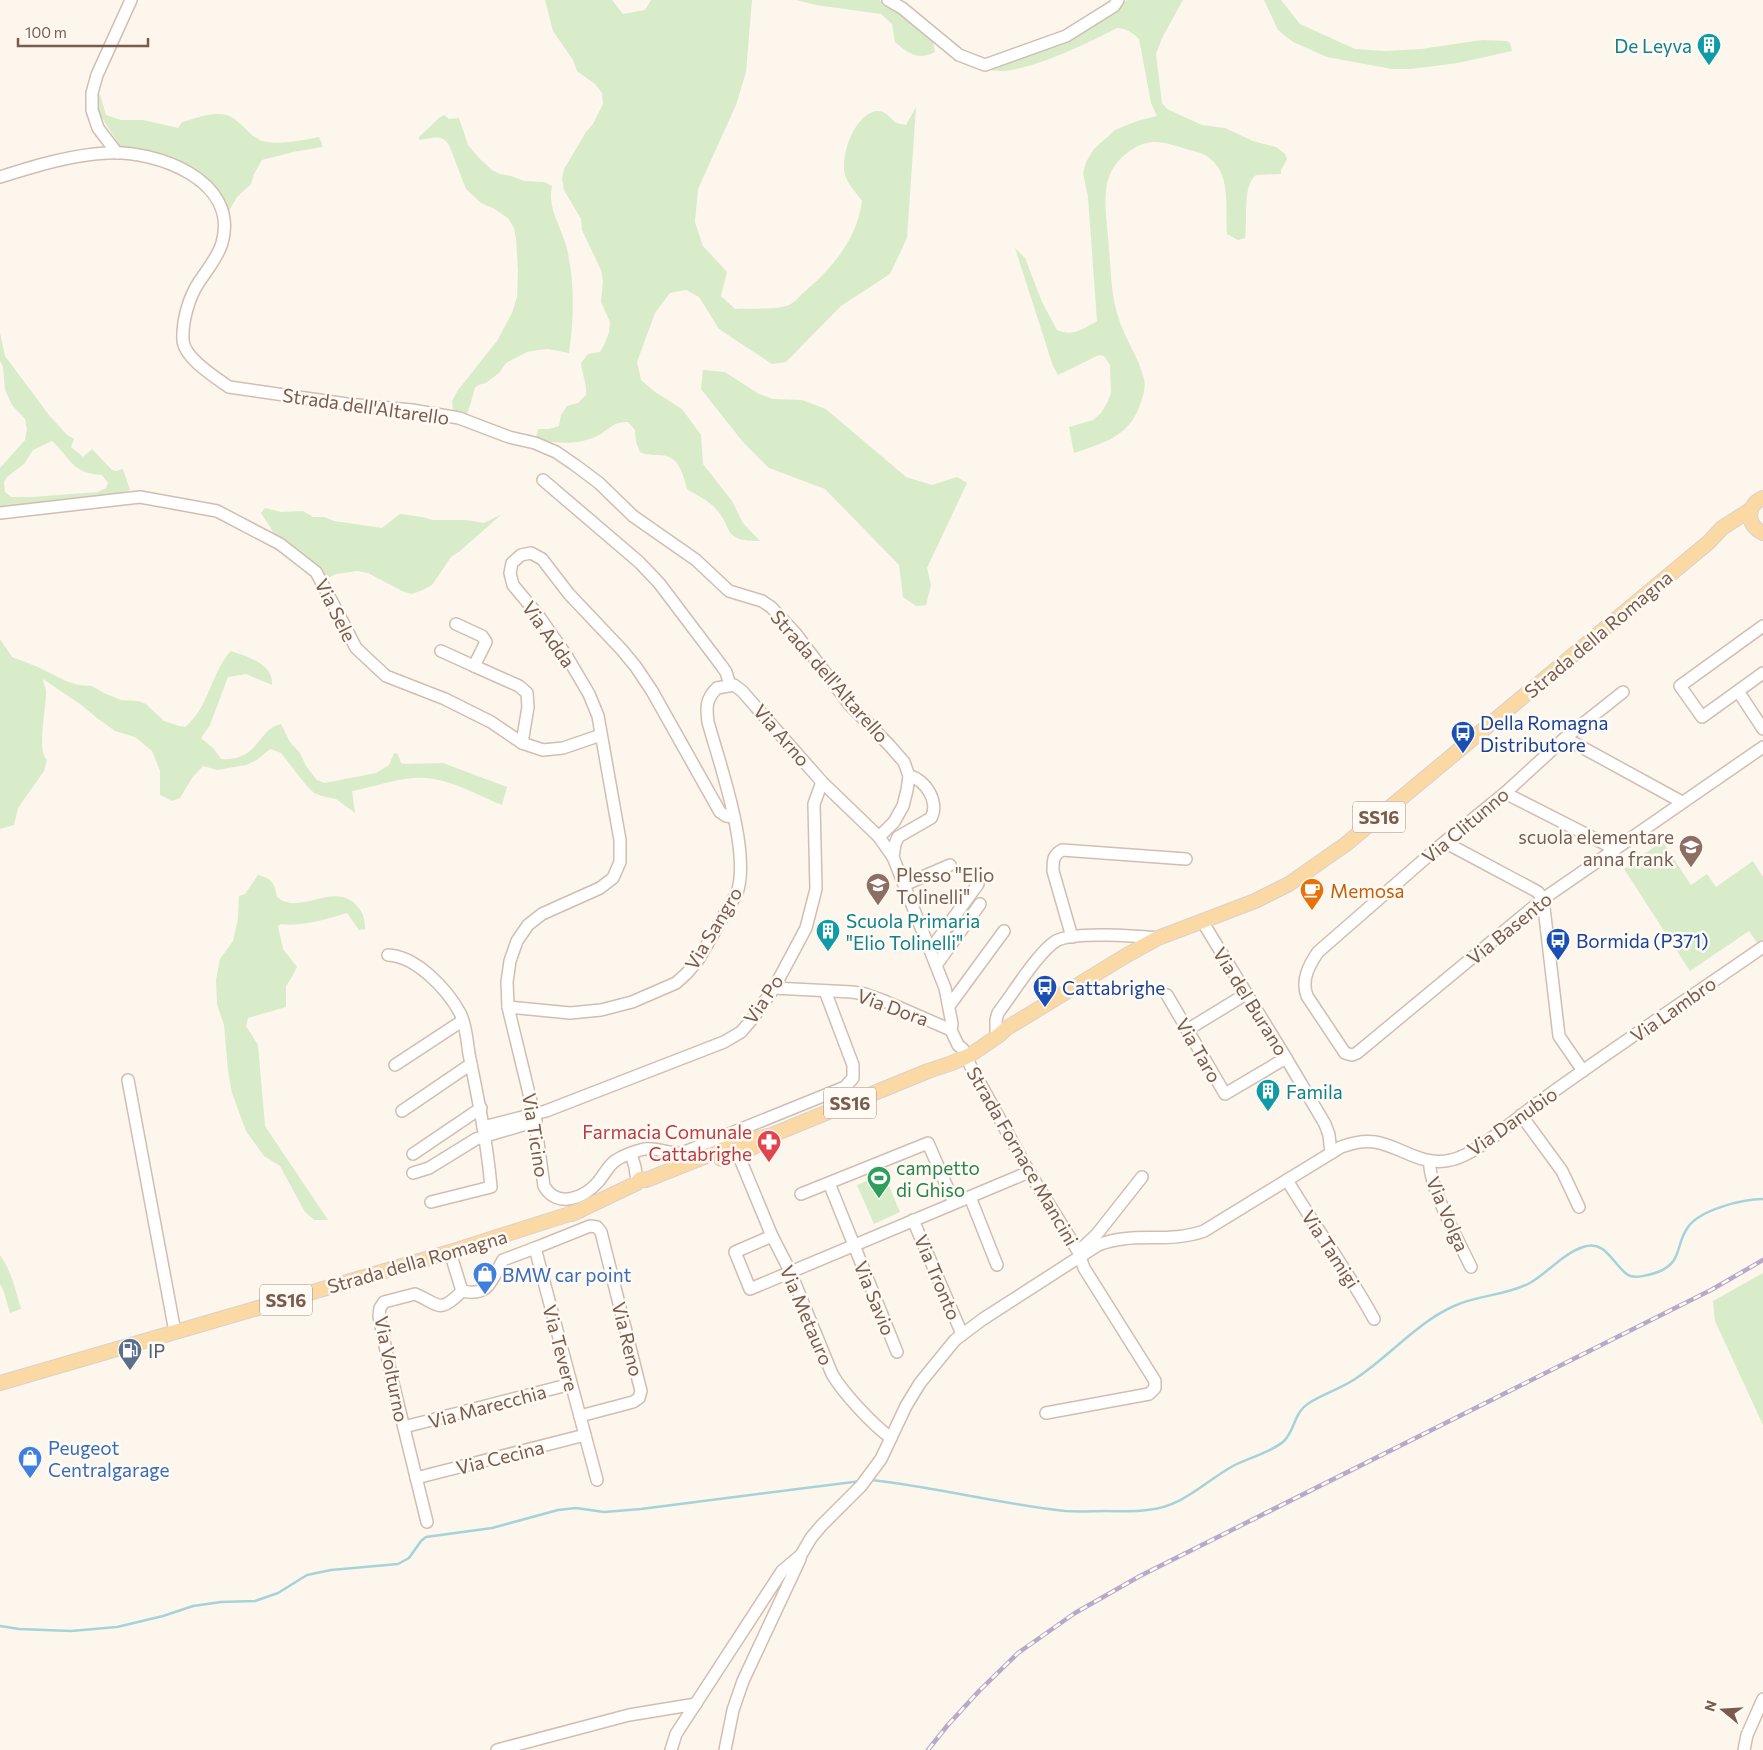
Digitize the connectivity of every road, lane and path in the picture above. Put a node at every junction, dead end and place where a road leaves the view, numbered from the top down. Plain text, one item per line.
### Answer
1 (131, 0) edge
2 (888, 0) edge
3 (1118, 0) edge
4 (117, 153) junction
5 (0, 177) edge
6 (543, 480) dead end
7 (1763, 498) edge
8 (1750, 510) junction
9 (0, 514) edge
10 (1758, 529) edge
11 (1710, 542) junction
12 (456, 624) dead end
13 (1763, 626) edge
14 (441, 651) dead end
15 (474, 666) junction
16 (1763, 673) edge
17 (730, 685) junction
18 (1738, 691) junction
19 (1623, 692) dead end
20 (1763, 729) edge
21 (601, 735) junction
22 (1565, 738) junction
23 (522, 742) junction
24 (1763, 747) edge
25 (909, 776) junction
26 (822, 782) junction
27 (1505, 793) junction
28 (1682, 802) junction
29 (734, 817) junction
30 (879, 837) junction
31 (1447, 840) junction
32 (1615, 849) junction
33 (893, 857) junction
34 (1186, 859) dead end
35 (950, 864) dead end
36 (978, 884) dead end
37 (904, 885) junction
38 (1543, 899) junction
39 (980, 904) dead end
40 (1202, 921) junction
41 (1004, 931) dead end
42 (1072, 937) junction
43 (1158, 938) junction
44 (1763, 947) edge
45 (930, 950) junction
46 (388, 955) dead end
47 (1310, 962) joint
48 (937, 964) junction
49 (774, 988) junction
50 (824, 991) junction
51 (1246, 994) junction
52 (1167, 995) dead end
53 (949, 1006) junction
54 (508, 1007) junction
55 (462, 1020) junction
56 (1001, 1030) junction
57 (1188, 1030) junction
58 (952, 1032) junction
59 (966, 1051) junction
60 (1286, 1058) junction
61 (471, 1064) junction
62 (395, 1065) dead end
63 (1583, 1072) junction
64 (128, 1080) dead end
65 (481, 1108) junction
66 (402, 1111) dead end
67 (1521, 1115) junction
68 (535, 1118) junction
69 (484, 1131) junction
70 (741, 1150) junction
71 (1336, 1150) junction
72 (413, 1154) dead end
73 (631, 1154) junction
74 (1430, 1161) junction
75 (1029, 1172) junction
76 (413, 1174) dead end
77 (1142, 1177) dead end
78 (1287, 1180) junction
79 (642, 1184) junction
80 (829, 1184) junction
81 (802, 1194) dead end
82 (970, 1197) junction
83 (431, 1202) dead end
84 (954, 1203) junction
85 (1578, 1207) dead end
86 (913, 1220) junction
87 (772, 1236) junction
88 (853, 1245) junction
89 (535, 1248) junction
90 (450, 1252) junction
91 (1079, 1254) junction
92 (997, 1265) dead end
93 (1471, 1267) dead end
94 (790, 1272) junction
95 (462, 1291) junction
96 (1374, 1319) dead end
97 (175, 1332) junction
98 (962, 1334) junction
99 (897, 1352) dead end
100 (0, 1383) edge
101 (571, 1384) junction
102 (1046, 1413) dead end
103 (580, 1416) junction
104 (404, 1427) junction
105 (585, 1435) junction
106 (891, 1438) junction
107 (416, 1478) junction
108 (597, 1480) dead end
109 (427, 1522) dead end
110 (801, 1555) junction
111 (1763, 1699) edge
112 (696, 1704) junction
113 (497, 1750) edge
114 (671, 1750) edge
115 (725, 1750) edge
116 (1744, 1750) edge

1 - 4 street
2 - 3 street
4 - 5 street, Strada dell'Altarello
4 - 25 street, Strada dell'Altarello
6 - 17 street, Via Arno
7 - 8 main road, SS16
8 - 10 main road, SS16
8 - 11 main road, Strada della Romagna / SS16
9 - 23 street, Via Sele
10 - 11 main road, Strada della Romagna / SS16
11 - 40 main road, Strada della Romagna / SS16
12 - 15 street
13 - 18 street
14 - 15 street
15 - 23 street
16 - 18 street
17 - 26 street, Via Arno
17 - 29 street, Via Sangro
18 - 20 street
19 - 22 street, Via Clitunno
21 - 23 street, Via Sele
21 - 29 street, Via Adda
21 - 54 street, Via Adda
22 - 27 street, Via Clitunno
22 - 28 street
24 - 28 street, Via Basento
25 - 30 street
25 - 33 street, Strada dell'Altarello
26 - 30 street, Via Arno
26 - 49 street, Via Po
27 - 31 street, Via Clitunno
27 - 32 street
28 - 32 street, Via Basento
29 - 54 street, Via Sangro
30 - 33 street, Via Arno
31 - 38 street
31 - 47 street, Via Clitunno
32 - 38 street, Via Basento
33 - 37 street, Via Arno
34 - 42 street
35 - 37 street
36 - 45 street
37 - 45 street, Via Arno
38 - 47 street, Via Basento
38 - 63 street
39 - 48 street
40 - 43 main road, Strada della Romagna / SS16
40 - 51 street, Via del Burano
41 - 53 street
42 - 43 street
42 - 56 street
43 - 56 main road, Strada della Romagna / SS16
44 - 63 street, Via Lambro
45 - 48 street, Via Arno
46 - 55 street
48 - 53 street, Via Arno
49 - 50 street, Via Dora
49 - 68 street, Via Po
50 - 58 street, Via Dora
50 - 73 street
51 - 57 street
51 - 60 street, Via del Burano
52 - 57 street, Via Taro
53 - 58 street, Via Arno
54 - 68 street, Via Ticino
55 - 61 street
55 - 62 street
56 - 59 main road, Strada della Romagna / SS16
57 - 60 street, Via Taro
58 - 59 street
59 - 70 main road, Strada della Romagna / SS16
59 - 75 street, Strada Fornace Mancini
60 - 71 street, Via del Burano
61 - 65 street
61 - 66 street
63 - 67 street, Via Danubio
64 - 97 street
65 - 69 street
65 - 72 street
67 - 74 street, Via Danubio
67 - 85 street
68 - 69 street, Via Po
68 - 73 street, Via Ticino
69 - 76 street, Via Po
69 - 83 street
70 - 79 main road, Strada della Romagna / SS16
70 - 87 street, Via Metauro
71 - 74 street, Via Danubio
71 - 78 street, Via Danubio
73 - 79 street
74 - 93 street, Via Volga
75 - 82 street
75 - 91 street, Strada Fornace Mancini
77 - 91 street
78 - 91 street, Via Danubio
78 - 96 street, Via Tamigi
79 - 90 main road, Strada della Romagna / SS16
80 - 81 street
80 - 84 street
80 - 88 street, Via Savio
82 - 84 street
82 - 92 street
84 - 86 street
86 - 88 street
86 - 98 street, Via Tronto
87 - 94 street, Via Metauro
87 - 94 street
88 - 94 street
88 - 99 street, Via Savio
89 - 95 street
89 - 101 street, Via Tevere
89 - 103 street, Via Reno
90 - 95 street
90 - 97 main road, Strada della Romagna / SS16
91 - 98 street, Strada Fornace Mancini
91 - 102 street, Strada Fornace Mancini
94 - 106 street, Via Metauro
95 - 104 street, Via Volturno
97 - 100 main road, Strada della Romagna / SS16
98 - 106 street, Strada Fornace Mancini
101 - 103 street, Via Tevere
101 - 104 street, Via Marecchia
103 - 105 street, Via Tevere
104 - 107 street, Via Volturno
105 - 107 street, Via Cecina
105 - 108 street, Via Tevere
106 - 110 street, Strada Fornace Mancini
107 - 109 street, Via Volturno
110 - 112 street, Strada Fornace Mancini
110 - 115 street
111 - 116 street
112 - 113 street
112 - 114 street, Strada Fornace Mancini

